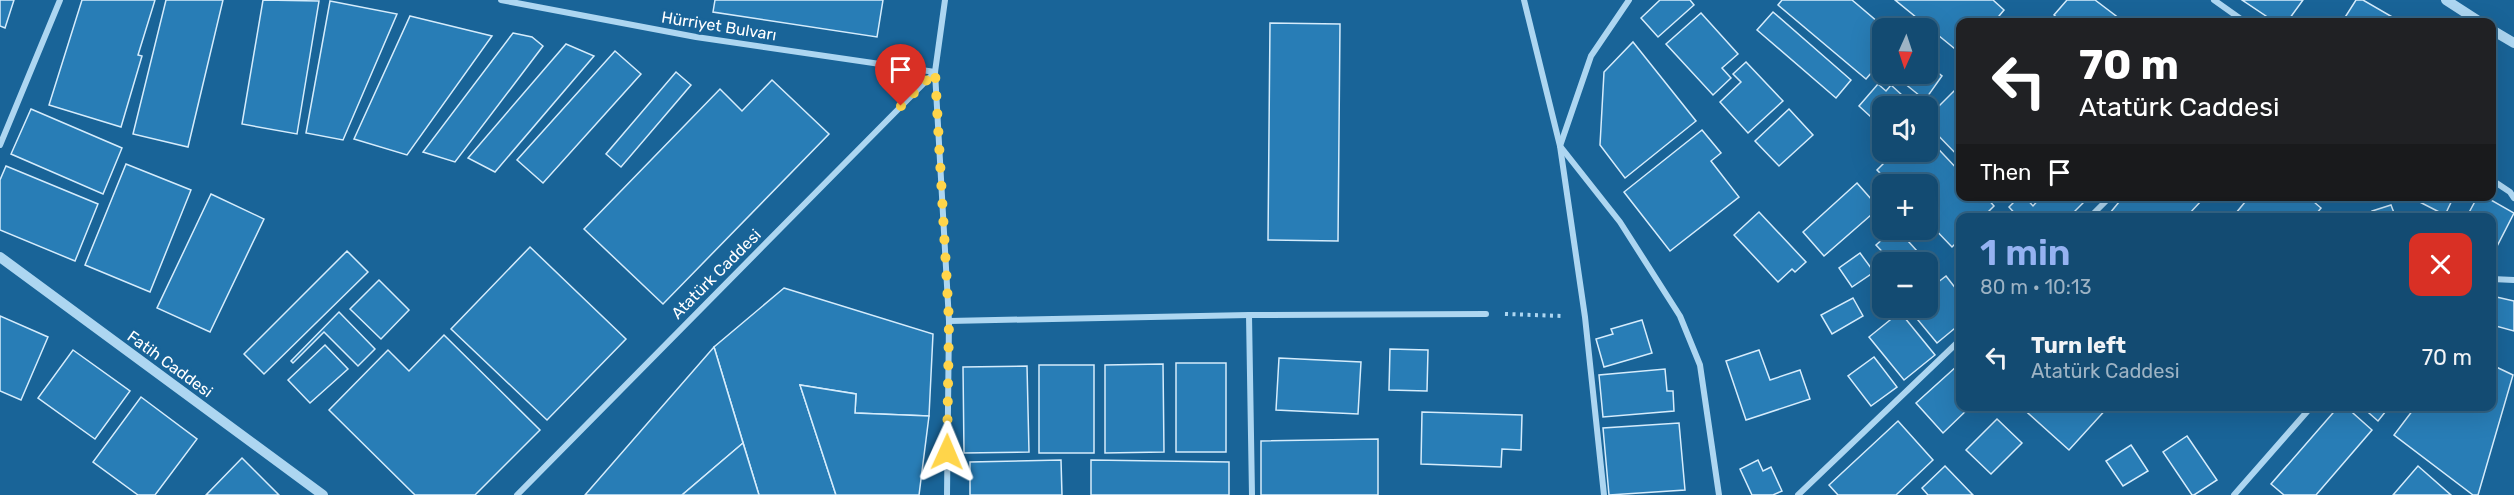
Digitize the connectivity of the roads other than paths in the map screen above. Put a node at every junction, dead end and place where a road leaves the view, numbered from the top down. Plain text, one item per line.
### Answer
1 (60, 0) edge
2 (501, 0) edge
3 (945, 0) edge
4 (1524, 0) edge
5 (1629, 0) edge
6 (2214, 0) edge
7 (2446, 0) edge
8 (2239, 18) edge
9 (2474, 18) edge
10 (2496, 32) edge
11 (2514, 43) edge
12 (935, 72) junction
13 (0, 144) edge
14 (1560, 146) junction
15 (2496, 183) edge
16 (2514, 198) edge
17 (2106, 201) edge
18 (2094, 213) edge
19 (0, 257) edge
20 (2496, 279) edge
21 (2514, 280) edge
22 (1486, 314) road end
23 (1249, 315) junction
24 (949, 321) junction
25 (1956, 344) edge
26 (2308, 411) edge
27 (323, 495) edge
28 (517, 495) edge
29 (947, 495) edge
30 (1252, 495) edge
31 (1604, 495) edge
32 (1719, 495) edge
33 (1798, 495) edge
34 (2234, 495) edge

1 - 13 street
2 - 12 street, Hürriyet Bulvarı
3 - 12 street
4 - 14 street
5 - 14 street
6 - 8 street
7 - 9 street
10 - 11 street
12 - 24 street
12 - 28 street, Atatürk Caddesi
14 - 31 street
14 - 32 street
15 - 16 street
17 - 18 street
19 - 27 street, Fatih Caddesi
20 - 21 street
22 - 23 street
23 - 24 street
23 - 30 street
24 - 29 street
25 - 33 street
26 - 34 street

